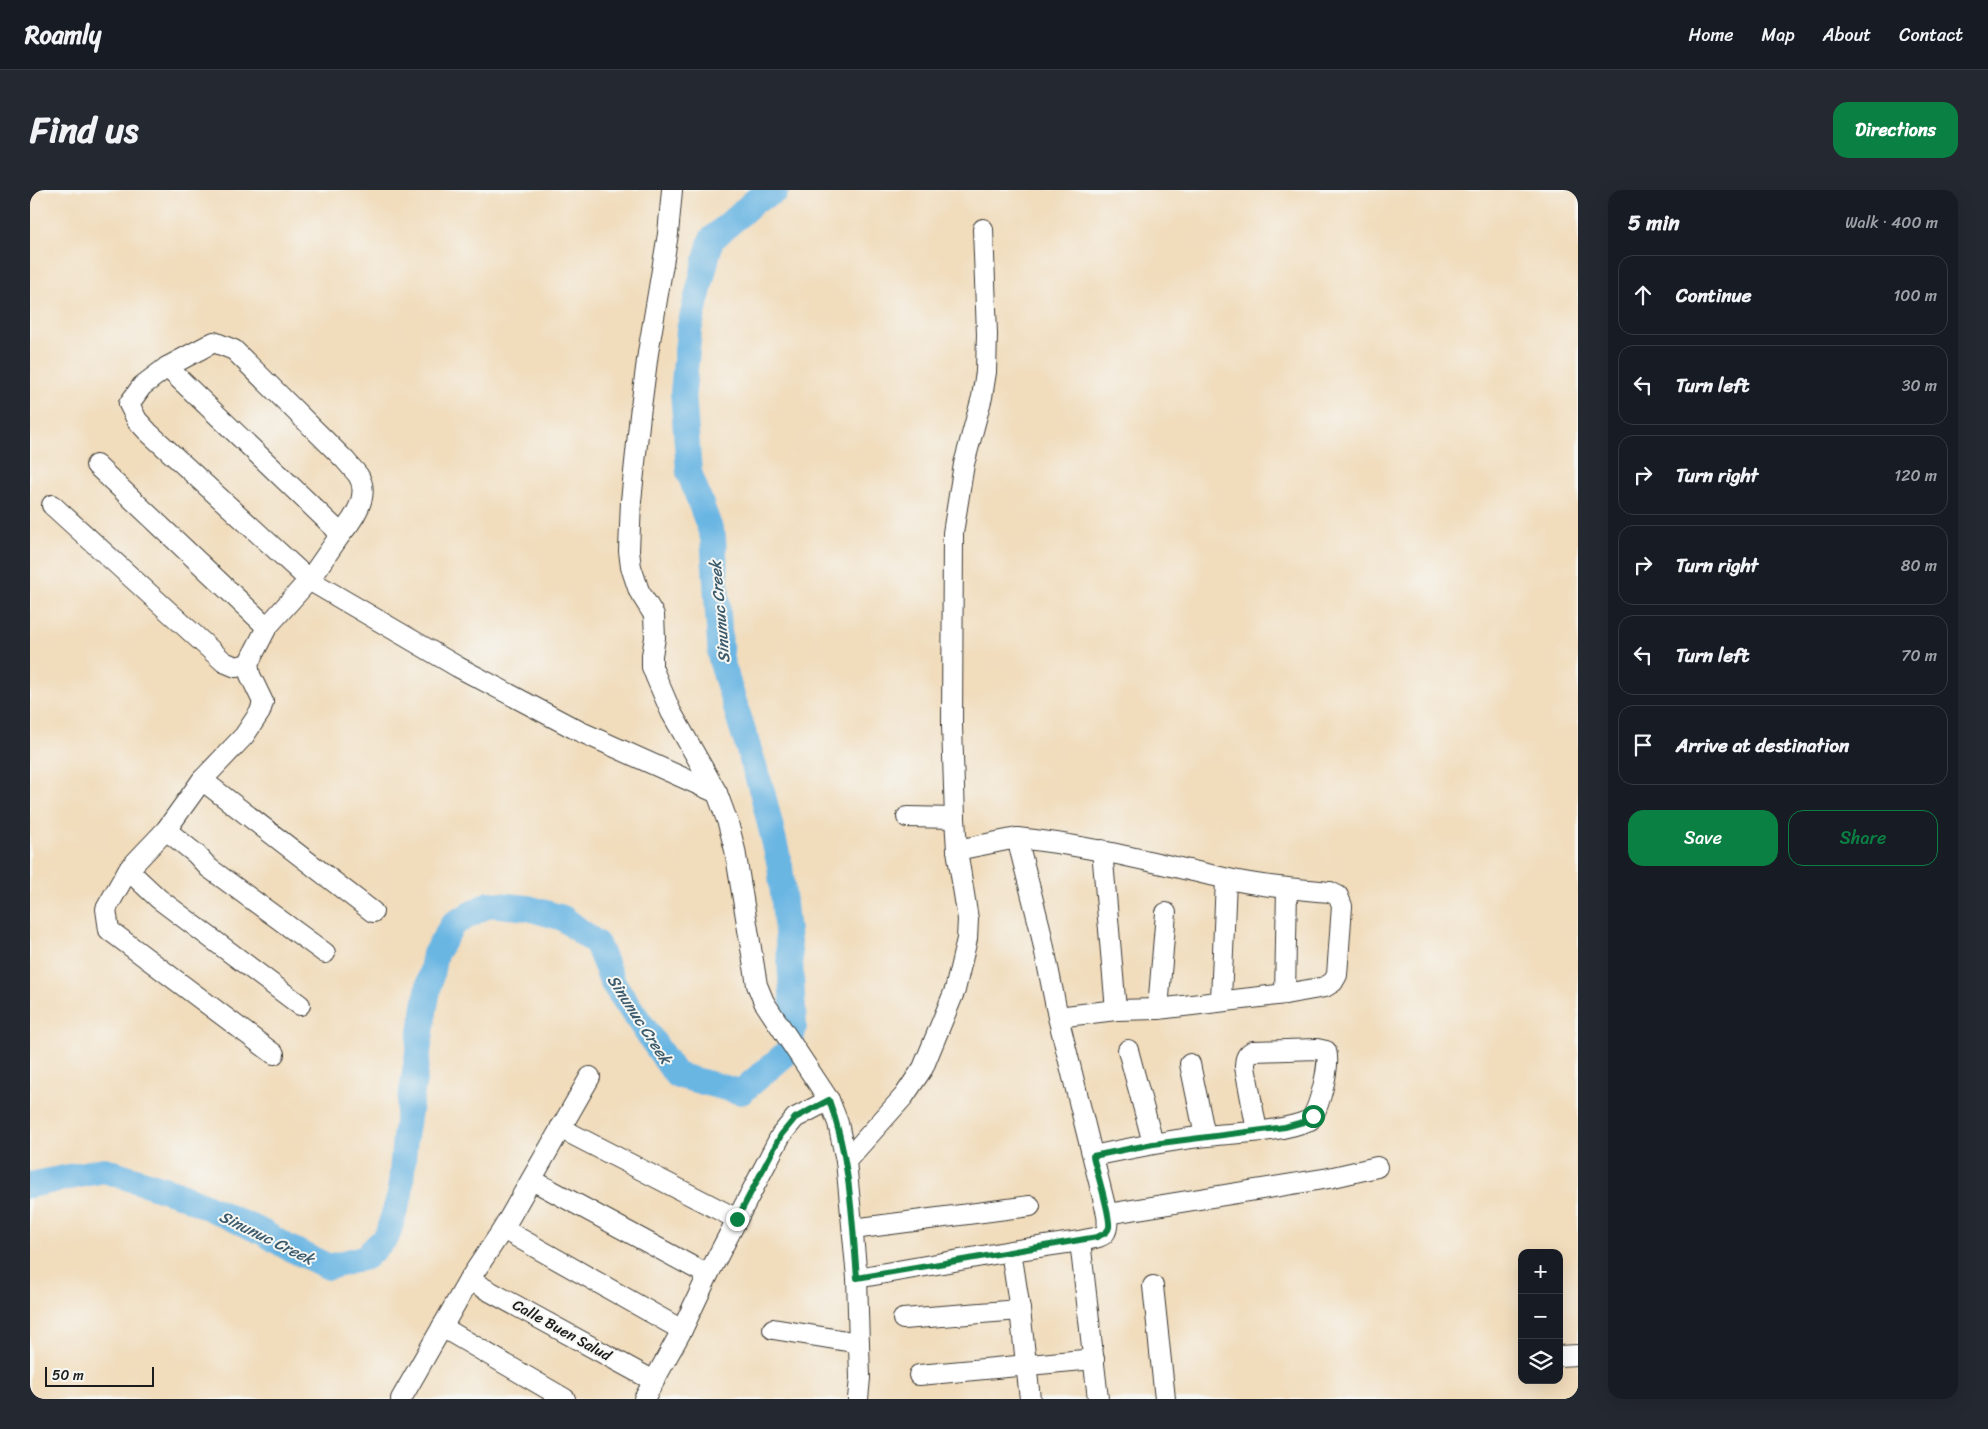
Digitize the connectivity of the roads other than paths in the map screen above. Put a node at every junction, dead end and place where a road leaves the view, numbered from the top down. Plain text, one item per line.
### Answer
1 (672, 190) edge
2 (983, 229) dead end
3 (167, 367) junction
4 (96, 465) dead end
5 (52, 505) dead end
6 (341, 534) junction
7 (309, 580) junction
8 (267, 627) junction
9 (248, 664) junction
10 (202, 780) junction
11 (717, 793) junction
12 (907, 817) dead end
13 (955, 818) junction
14 (166, 830) junction
15 (1017, 838) junction
16 (957, 850) junction
17 (1102, 850) junction
18 (128, 870) junction
19 (1226, 879) junction
20 (1287, 888) junction
21 (373, 912) dead end
22 (1166, 913) dead end
23 (326, 953) dead end
24 (1285, 994) junction
25 (1221, 1000) junction
26 (300, 1005) dead end
27 (1158, 1009) junction
28 (1116, 1010) junction
29 (1058, 1017) junction
30 (1128, 1050) dead end
31 (274, 1054) dead end
32 (1190, 1064) dead end
33 (590, 1077) dead end
34 (829, 1100) junction
35 (560, 1128) junction
36 (1257, 1131) junction
37 (1205, 1136) junction
38 (1153, 1144) junction
39 (1093, 1156) junction
40 (846, 1161) junction
41 (1377, 1166) dead end
42 (532, 1180) junction
43 (1030, 1206) dead end
44 (1107, 1214) junction
45 (737, 1219) junction
46 (504, 1229) junction
47 (853, 1229) junction
48 (1080, 1241) junction
49 (1011, 1250) junction
50 (708, 1275) junction
51 (857, 1278) junction
52 (470, 1280) junction
53 (1153, 1286) dead end
54 (1020, 1310) junction
55 (903, 1319) dead end
56 (442, 1327) junction
57 (773, 1329) dead end
58 (682, 1330) junction
59 (859, 1342) junction
60 (1578, 1354) edge
61 (1563, 1356) edge
62 (1094, 1359) junction
63 (1028, 1364) junction
64 (919, 1375) dead end
65 (654, 1381) junction
66 (401, 1399) edge
67 (565, 1399) edge
68 (644, 1399) edge
69 (858, 1399) edge
70 (1030, 1399) edge
71 (1098, 1399) edge
72 (1165, 1399) edge

1 - 11 street
2 - 13 street
3 - 6 street
3 - 6 street
3 - 7 street
4 - 8 street
5 - 9 street
6 - 7 street
7 - 8 street
7 - 11 street
8 - 9 street
9 - 10 street
10 - 14 street
10 - 21 street
11 - 34 street
12 - 13 street
13 - 16 street
14 - 18 street
14 - 23 street
15 - 16 street
15 - 17 street
15 - 29 street
16 - 40 street
17 - 19 street
17 - 28 street
18 - 26 street
18 - 31 street
19 - 20 street
19 - 25 street
20 - 24 street
20 - 24 street
22 - 27 street
24 - 25 street
25 - 27 street
27 - 28 street
28 - 29 street
29 - 39 street
30 - 38 street
32 - 37 street
33 - 35 street
34 - 40 street
34 - 45 street
35 - 42 street
35 - 45 street
36 - 36 street
36 - 37 street
37 - 38 street
38 - 39 street
39 - 44 street
40 - 47 street
41 - 44 street
42 - 46 street
42 - 50 street
43 - 47 street
44 - 48 street
45 - 50 street
46 - 52 street
46 - 58 street
47 - 51 street
48 - 49 street
48 - 62 street
49 - 51 street
49 - 54 street
50 - 58 street
51 - 59 street
52 - 56 street
52 - 65 street, Calle Buen Salud
53 - 72 street
54 - 55 street
54 - 63 street
56 - 66 street
56 - 67 street
57 - 59 street
58 - 65 street
59 - 69 street
60 - 61 street
62 - 63 street
62 - 71 street
63 - 64 street
63 - 70 street
65 - 68 street

